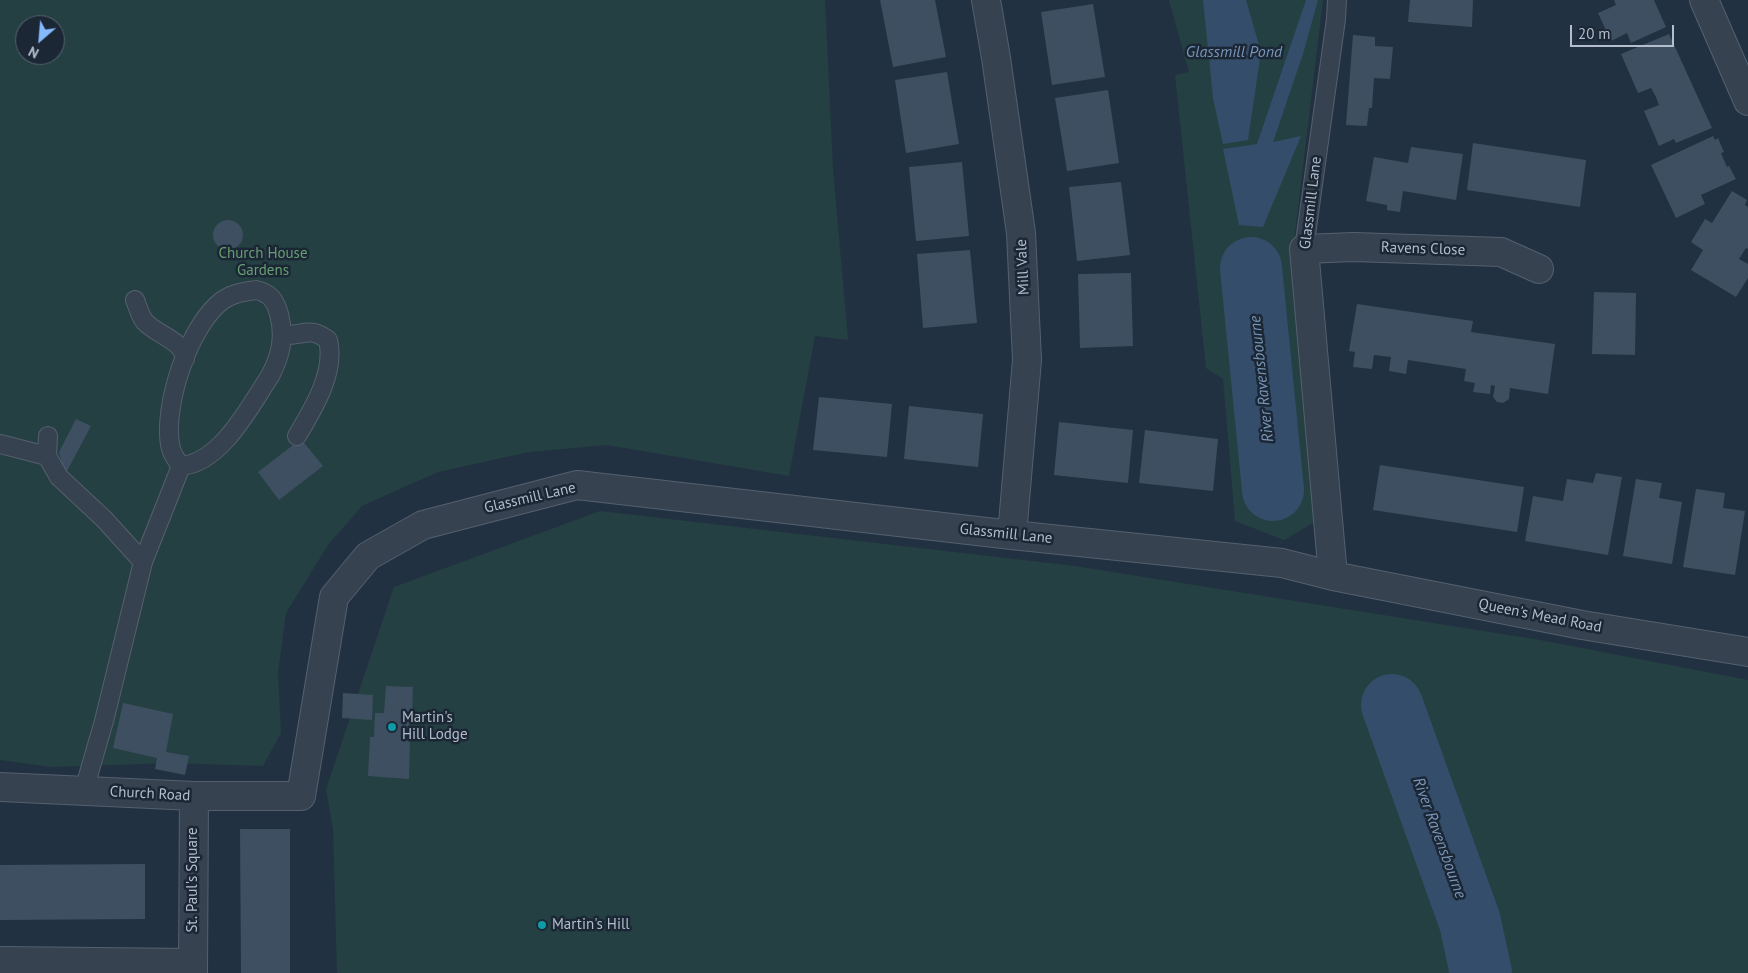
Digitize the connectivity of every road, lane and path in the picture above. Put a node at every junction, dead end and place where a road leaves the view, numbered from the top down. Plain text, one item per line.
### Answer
1 (986, 0) edge
2 (1337, 0) edge
3 (1704, 0) edge
4 (1748, 100) edge
5 (1304, 249) junction
6 (1538, 269) dead end
7 (135, 300) dead end
8 (282, 335) junction
9 (185, 359) junction
10 (48, 436) dead end
11 (297, 436) dead end
12 (0, 444) edge
13 (47, 456) junction
14 (181, 466) junction
15 (1012, 535) junction
16 (143, 562) junction
17 (1333, 576) junction
18 (1748, 652) edge
19 (0, 787) edge
20 (84, 790) junction
21 (194, 796) junction
22 (301, 796) joint
23 (0, 961) edge
24 (193, 968) edge

1 - 15 street, Mill Vale
2 - 5 lane, Glassmill Lane
3 - 4 street
5 - 6 street, Ravens Close
5 - 17 street, Glassmill Lane
7 - 9 lane
8 - 9 lane
8 - 11 lane
8 - 14 lane
9 - 14 lane
10 - 13 lane
12 - 13 lane
13 - 16 lane
14 - 16 lane
15 - 17 street, Glassmill Lane
15 - 22 street, Glassmill Lane
16 - 20 lane
17 - 18 street, Queen's Mead Road
19 - 20 street, Church Road
20 - 21 street, Church Road
21 - 22 street, Church Road
21 - 24 street, St. Paul's Square
23 - 24 street, St. Paul's Square

